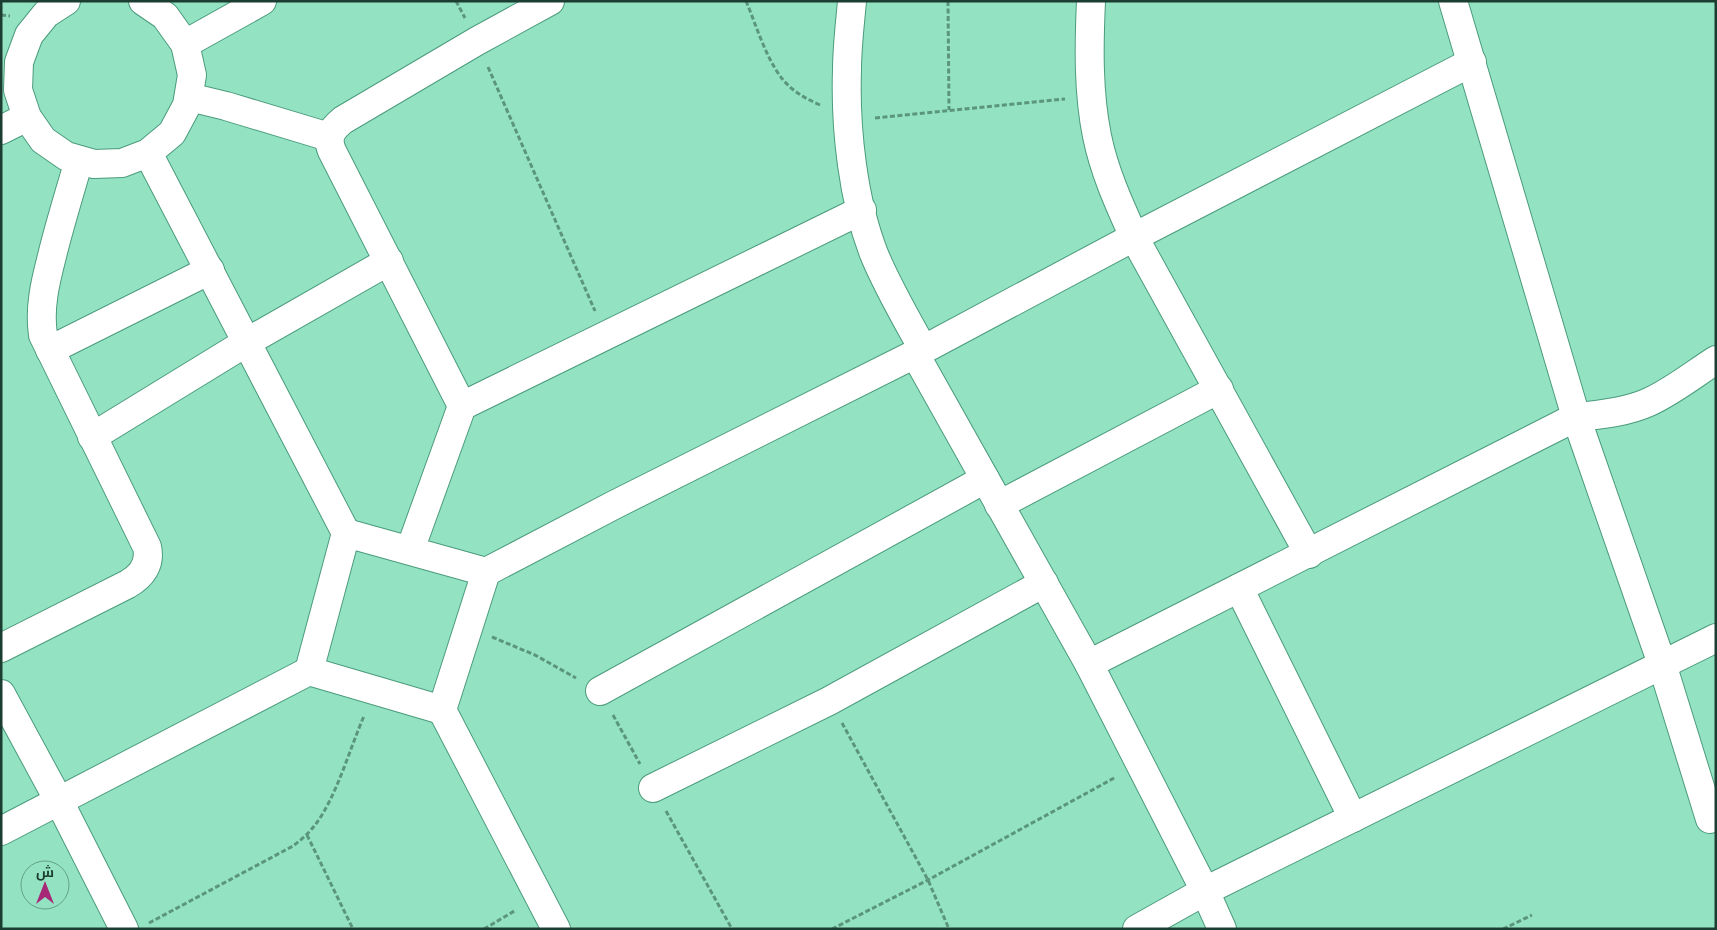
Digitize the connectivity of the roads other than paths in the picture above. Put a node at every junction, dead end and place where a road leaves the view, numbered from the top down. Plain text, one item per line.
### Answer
1 (66, 1) edge
2 (143, 1) edge
3 (262, 1) edge
4 (550, 1) edge
5 (852, 1) edge
6 (1091, 1) edge
7 (1453, 1) edge
8 (185, 44) junction
9 (1472, 62) junction
10 (188, 97) junction
11 (26, 117) junction
12 (1, 130) edge
13 (329, 137) junction
14 (148, 153) junction
15 (79, 160) junction
16 (862, 210) junction
17 (1134, 237) junction
18 (389, 261) junction
19 (210, 270) junction
20 (247, 342) junction
21 (50, 350) junction
22 (919, 352) junction
23 (1716, 360) edge
24 (1219, 389) junction
25 (462, 406) junction
26 (1576, 418) junction
27 (92, 437) junction
28 (985, 479) junction
29 (999, 504) junction
30 (346, 533) junction
31 (410, 550) junction
32 (1310, 554) junction
33 (486, 572) junction
34 (1044, 583) junction
35 (1238, 588) junction
36 (1716, 638) edge
37 (1, 648) edge
38 (1089, 664) junction
39 (1662, 664) junction
40 (309, 671) junction
41 (600, 691) road end
42 (1, 694) edge
43 (442, 710) junction
44 (653, 788) road end
45 (59, 801) junction
46 (1354, 818) junction
47 (1710, 820) dead end
48 (1, 831) edge
49 (1205, 891) junction
50 (135, 926) edge
51 (556, 929) edge
52 (1136, 929) edge
53 (1222, 929) edge

1 - 11 street
2 - 8 street
3 - 8 street
4 - 13 street
5 - 16 street
6 - 17 street
7 - 9 street
8 - 10 street
9 - 17 street
9 - 26 street
10 - 13 street
10 - 14 street
11 - 12 street
11 - 15 street
13 - 18 street
14 - 15 street
14 - 19 street
15 - 21 street
16 - 22 street
16 - 25 street
17 - 22 street
17 - 24 street
18 - 20 street
18 - 25 street
19 - 20 street
19 - 21 street
20 - 27 street
20 - 30 street
21 - 27 street
22 - 28 street
22 - 33 street
23 - 26 street
24 - 29 street
24 - 32 street
25 - 31 street
26 - 32 street
26 - 39 street
27 - 37 street
28 - 29 street
28 - 41 street
29 - 34 street
30 - 31 street
30 - 40 street
31 - 33 street
32 - 35 street
33 - 43 street
34 - 38 street
34 - 44 street
35 - 38 street
35 - 46 street
36 - 39 street
38 - 49 street
39 - 46 street
39 - 47 street
40 - 43 street
40 - 45 street
42 - 45 street
43 - 51 street
45 - 48 street
45 - 50 street
46 - 49 street
49 - 52 street
49 - 53 street

